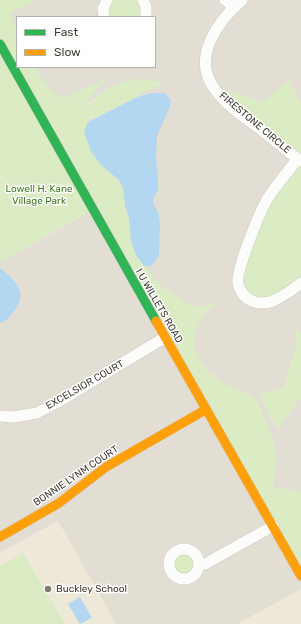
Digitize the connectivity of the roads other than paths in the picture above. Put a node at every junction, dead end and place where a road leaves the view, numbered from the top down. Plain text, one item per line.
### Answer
1 (107, 0) edge
2 (143, 0) edge
3 (234, 2) edge
4 (104, 16) edge
5 (146, 16) edge
6 (0, 44) edge
7 (299, 160) edge
8 (301, 282) edge
9 (164, 338) junction
10 (205, 410) junction
11 (0, 416) edge
12 (272, 526) junction
13 (0, 537) edge
14 (199, 565) dead end
15 (301, 576) edge

1 - 4 street
2 - 5 street
3 - 7 street, FIRESTONE CIRCLE
6 - 9 street, I U WILLETS ROAD
7 - 8 street
9 - 10 street, I U WILLETS ROAD
9 - 11 street, EXCELSIOR COURT
10 - 12 street, I U WILLETS ROAD
10 - 13 street, BONNIE LYNM COURT
12 - 14 street
12 - 15 street, I U WILLETS ROAD

